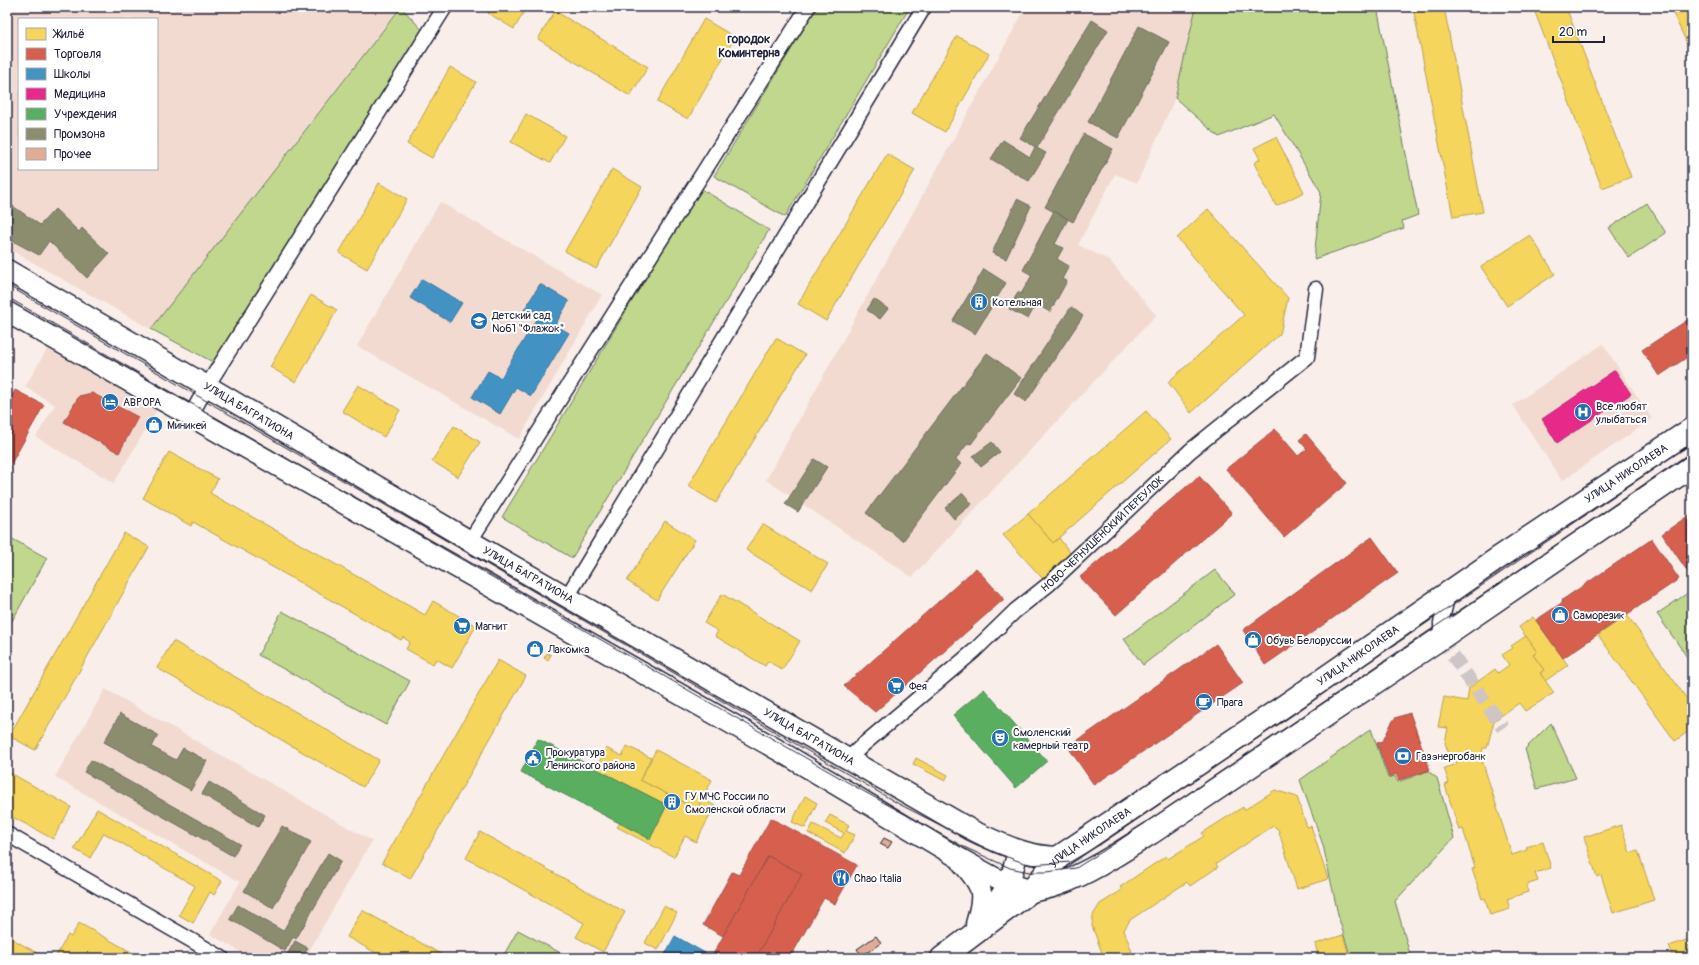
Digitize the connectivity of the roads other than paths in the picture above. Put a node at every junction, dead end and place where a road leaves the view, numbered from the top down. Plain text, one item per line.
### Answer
1 (445, 7) edge
2 (808, 7) edge
3 (924, 7) edge
4 (7, 270) edge
5 (1316, 289) dead end
6 (7, 312) edge
7 (207, 386) junction
8 (190, 417) junction
9 (1692, 428) edge
10 (1692, 466) edge
11 (470, 541) junction
12 (1448, 594) junction
13 (567, 597) junction
14 (1441, 638) junction
15 (848, 759) junction
16 (7, 834) edge
17 (1018, 852) junction
18 (957, 857) junction
19 (1059, 857) junction
20 (1009, 884) junction
21 (1031, 891) junction
22 (972, 936) junction
23 (222, 958) edge
24 (942, 958) edge

1 - 7 street
2 - 11 street
3 - 13 street
4 - 7 main road, УЛИЦА БАГРАТИОНА
5 - 15 street, НОВО-ЧЕРНУШЕНСКИЙ ПЕРЕУЛОК
6 - 8 main road
7 - 8 street
7 - 11 main road, УЛИЦА БАГРАТИОНА
8 - 18 main road
9 - 12 main road, УЛИЦА НИКОЛАЕВА
10 - 14 main road, УЛИЦА НИКОЛАЕВА
11 - 13 main road, УЛИЦА БАГРАТИОНА
12 - 14 street
12 - 19 main road, УЛИЦА НИКОЛАЕВА
13 - 15 main road, УЛИЦА БАГРАТИОНА
14 - 21 main road, УЛИЦА НИКОЛАЕВА
15 - 17 main road, УЛИЦА БАГРАТИОНА
16 - 23 street
17 - 19 main road, УЛИЦА БАГРАТИОНА
17 - 20 main road
18 - 20 main road
18 - 22 main road
19 - 21 main road, УЛИЦА НИКОЛАЕВА
20 - 21 main road
20 - 22 main road
21 - 22 main road, УЛИЦА НИКОЛАЕВА
22 - 24 main road, УЛИЦА НИКОЛАЕВА

